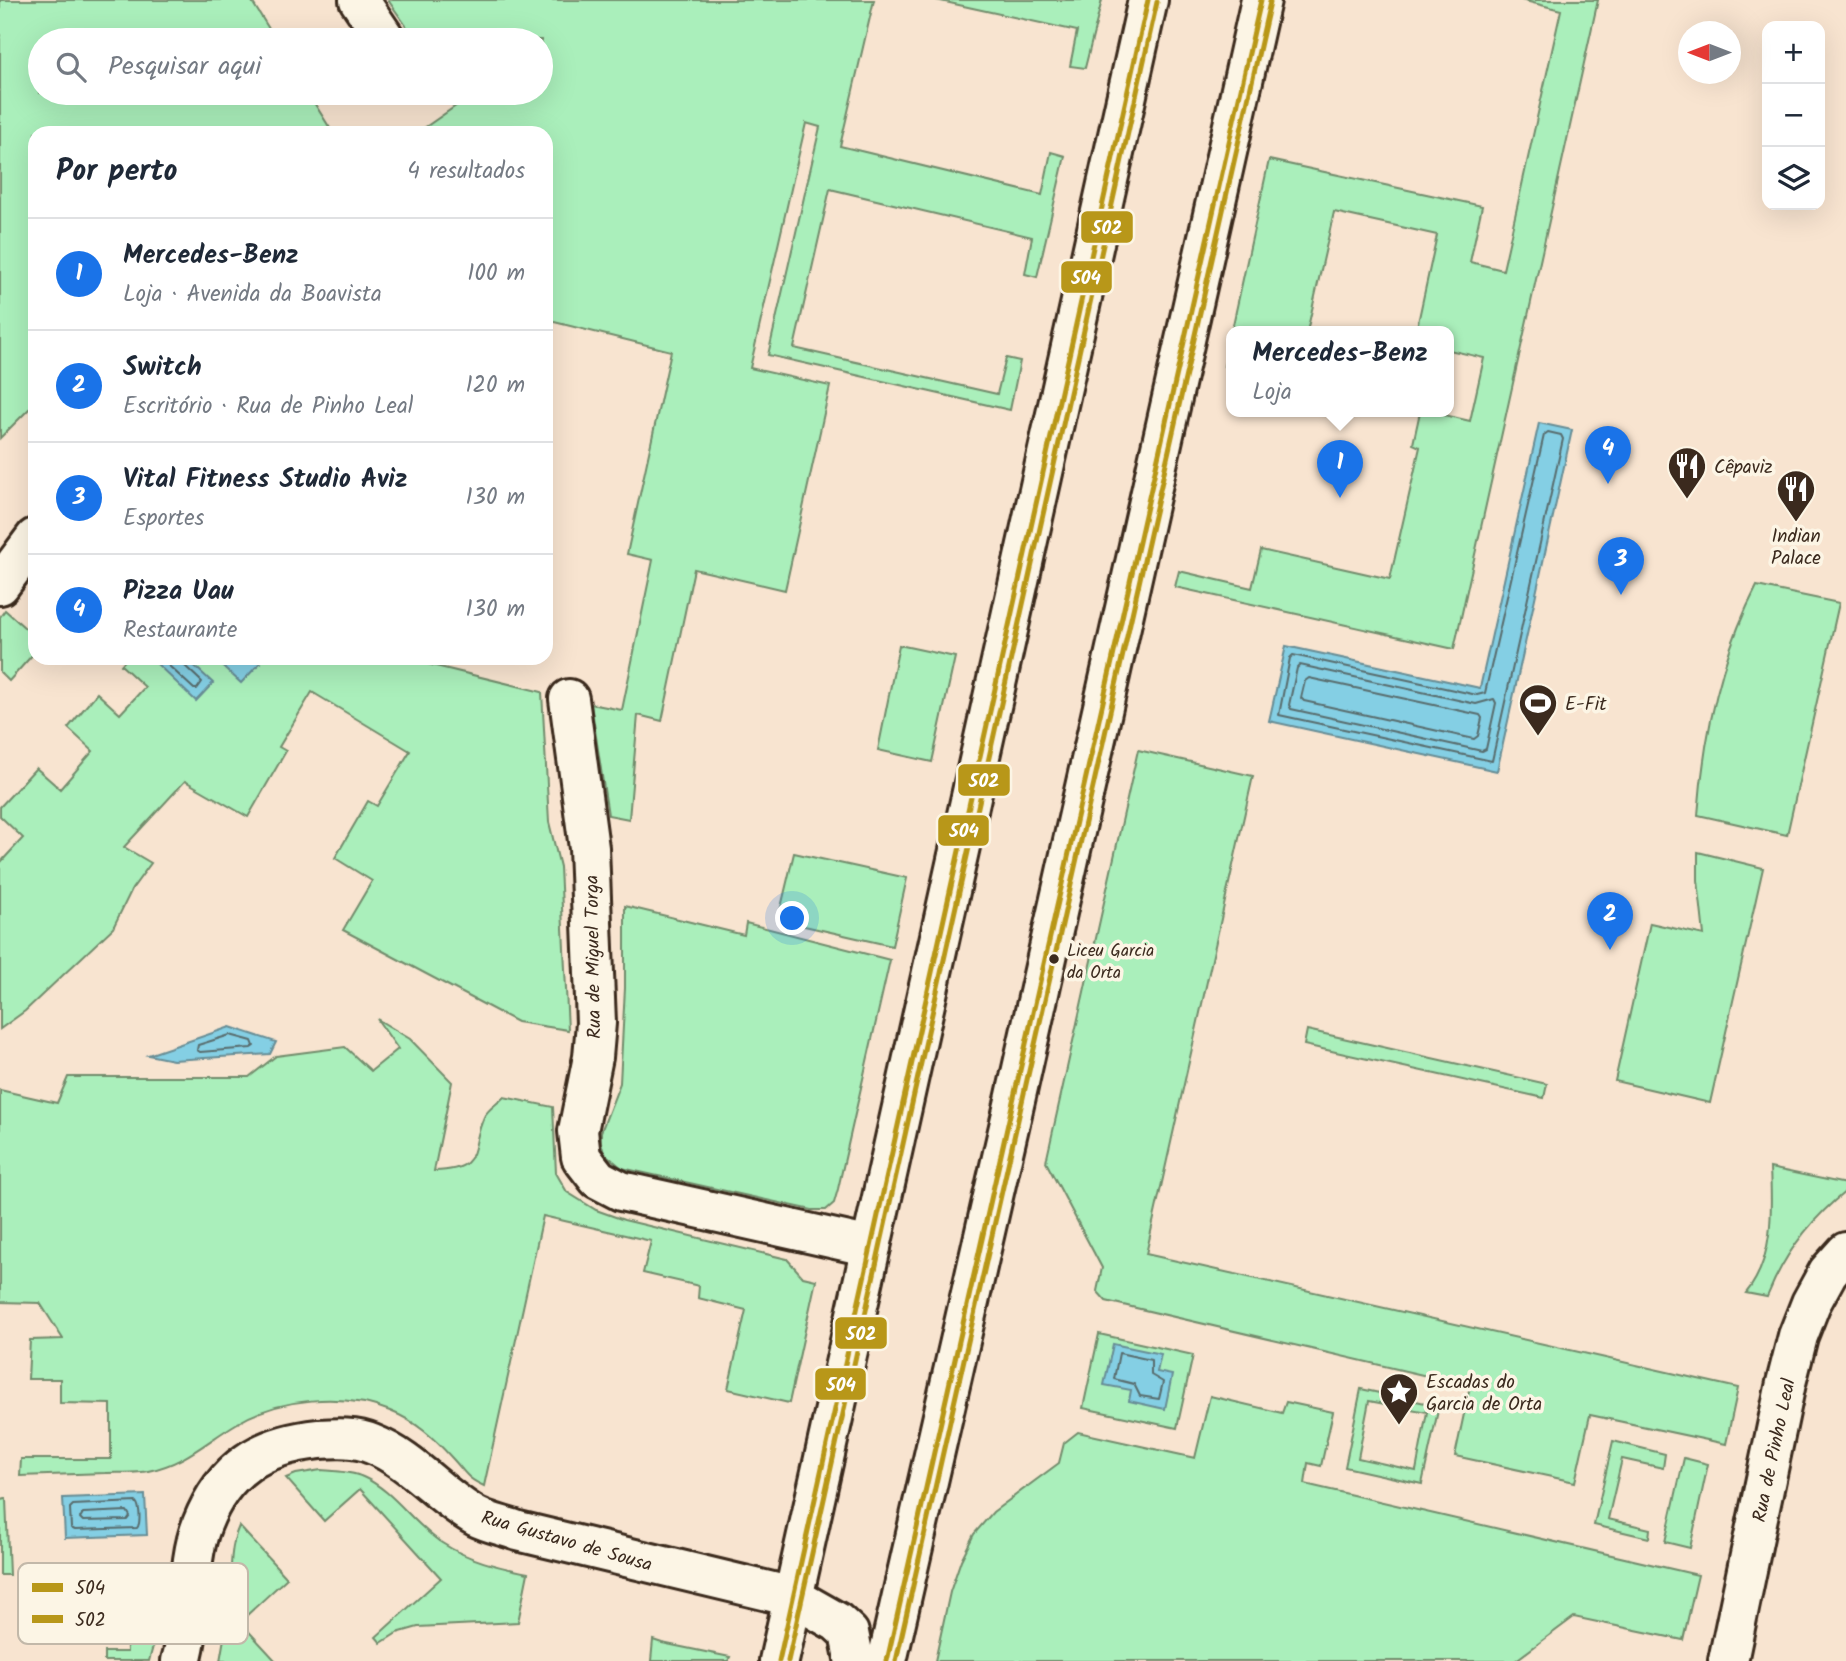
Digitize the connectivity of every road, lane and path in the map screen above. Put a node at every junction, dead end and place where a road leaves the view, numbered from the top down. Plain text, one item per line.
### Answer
1 (359, 0) edge
2 (1149, 0) edge
3 (1261, 0) edge
4 (378, 28) edge
5 (28, 547) edge
6 (0, 585) edge
7 (569, 699) dead end
8 (871, 1247) junction
9 (1846, 1252) edge
10 (193, 1563) edge
11 (793, 1597) junction
12 (779, 1661) edge
13 (858, 1661) edge
14 (887, 1661) edge
15 (1728, 1661) edge

1 - 4 main road
2 - 8 main road
3 - 14 main road
5 - 6 main road
7 - 8 main road, Rua de Miguel Torga
8 - 11 main road
9 - 15 main road, Rua de Pinho Leal
10 - 11 main road, Rua Gustavo de Sousa
11 - 12 main road
11 - 13 main road, Rua Gustavo de Sousa

